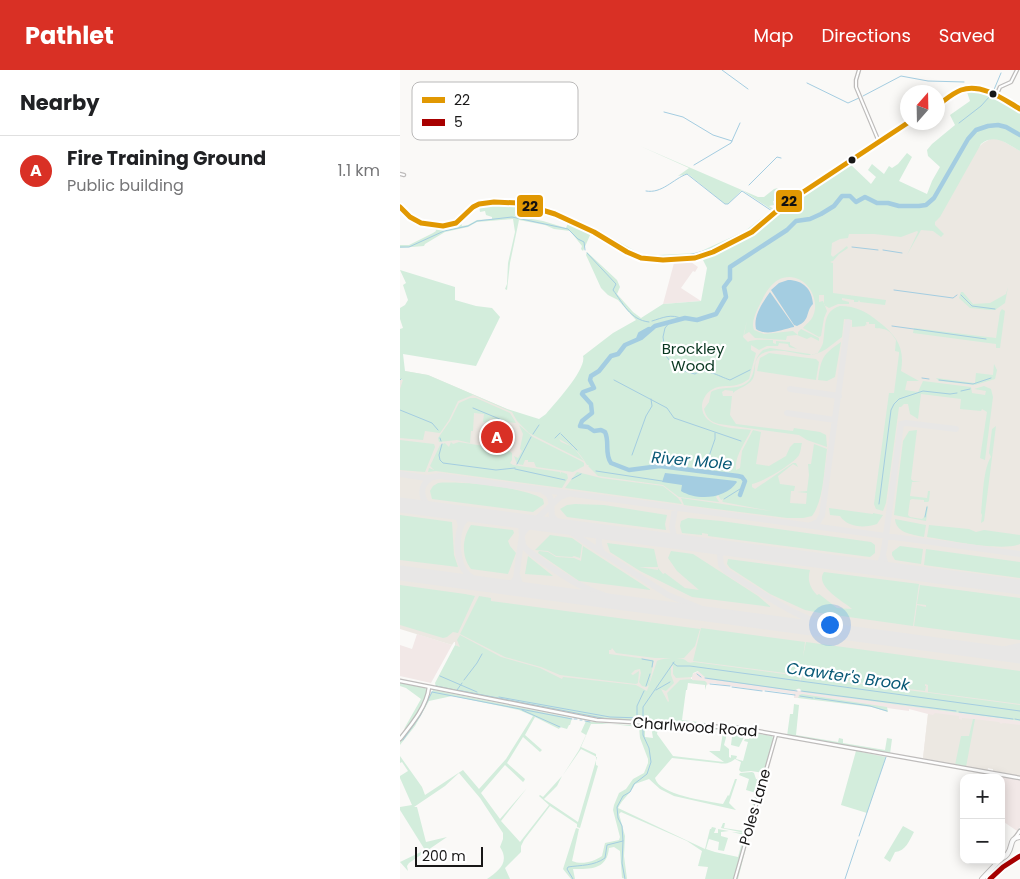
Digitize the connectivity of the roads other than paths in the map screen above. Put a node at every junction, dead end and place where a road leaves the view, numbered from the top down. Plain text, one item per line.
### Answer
1 (859, 70) edge
2 (1018, 70) edge
3 (996, 96) junction
4 (945, 100) edge
5 (1020, 109) edge
6 (900, 129) edge
7 (880, 143) junction
8 (400, 174) edge
9 (404, 175) dead end
10 (400, 207) edge
11 (400, 681) edge
12 (429, 687) junction
13 (776, 735) junction
14 (400, 738) edge
15 (1020, 778) edge
16 (1020, 831) edge
17 (1020, 837) edge
18 (1014, 839) junction
19 (1010, 846) junction
20 (1020, 855) edge
21 (1005, 856) edge
22 (996, 864) edge
23 (735, 879) edge
24 (982, 879) edge
25 (990, 879) edge

1 - 7 street
2 - 3 street
3 - 4 street
3 - 5 street
6 - 7 street
7 - 10 street
8 - 9 street
11 - 12 street, Charlwood Road
12 - 13 street, Charlwood Road
12 - 14 street
13 - 15 street, Charlwood Road
13 - 23 street, Poles Lane
16 - 18 street
17 - 18 main road
18 - 19 main road
19 - 20 main road
19 - 21 main road
20 - 25 main road
22 - 24 main road

